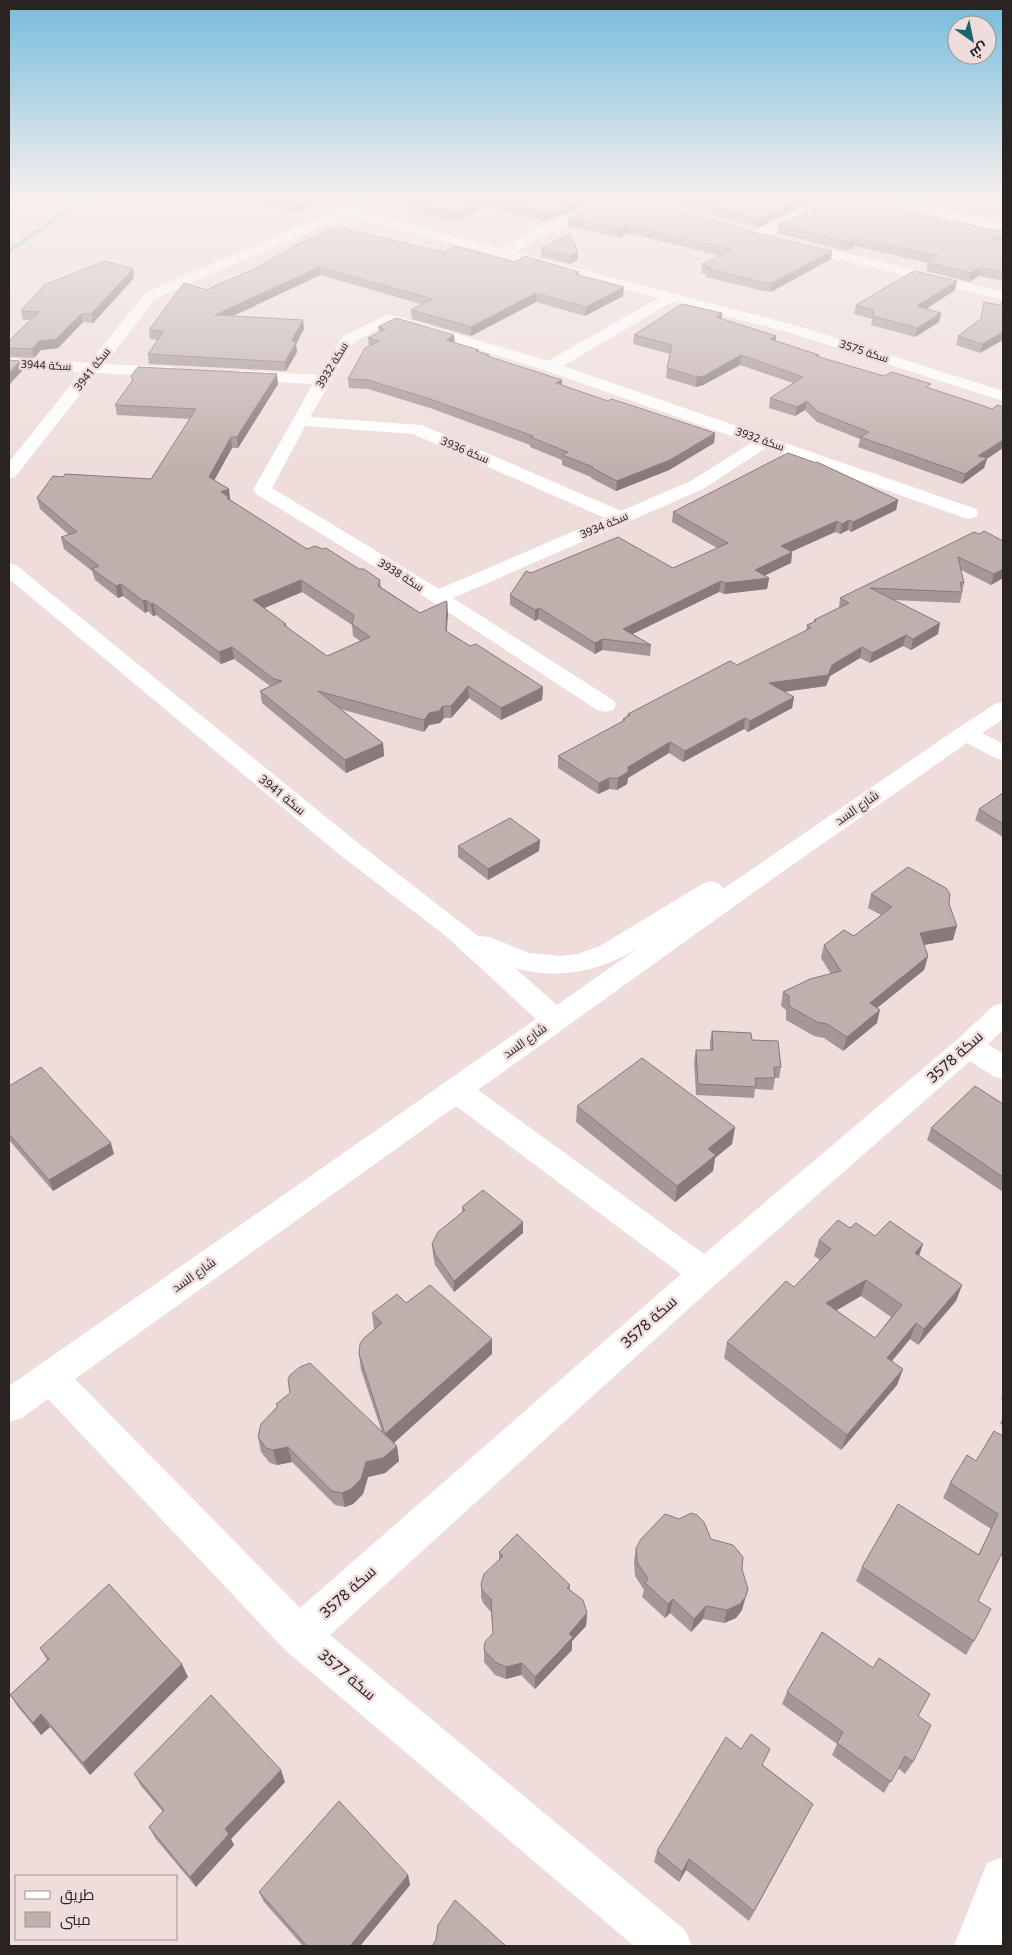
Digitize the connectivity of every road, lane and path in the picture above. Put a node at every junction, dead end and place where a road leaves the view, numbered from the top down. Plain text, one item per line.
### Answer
1 (166, 288) edge
2 (637, 288) edge
3 (972, 288) edge
4 (1003, 296) edge
5 (670, 297) junction
6 (9, 363) edge
7 (94, 367) junction
8 (550, 367) junction
9 (190, 372) edge
10 (228, 374) edge
11 (324, 380) junction
12 (1003, 396) edge
13 (299, 420) junction
14 (765, 441) junction
15 (9, 473) edge
16 (969, 513) dead end
17 (621, 518) junction
18 (9, 569) edge
19 (438, 597) junction
20 (605, 704) dead end
21 (1003, 709) edge
22 (966, 733) junction
23 (1003, 753) edge
24 (769, 869) junction
25 (456, 931) junction
26 (1003, 1013) edge
27 (556, 1020) junction
28 (969, 1046) junction
29 (1003, 1068) edge
30 (456, 1090) junction
31 (705, 1273) junction
32 (50, 1377) junction
33 (9, 1406) edge
34 (299, 1636) junction
35 (1003, 1878) edge
36 (669, 1946) edge
37 (977, 1946) edge

1 - 7 street, سكة 3941
2 - 5 street, سكة 3575
3 - 4 street
5 - 8 street
5 - 12 street, سكة 3575
6 - 7 street, سكة 3944
7 - 9 street, سكة 3944
7 - 15 street, سكة 3941
8 - 11 street, سكة 3932
8 - 14 street, سكة 3932
10 - 11 street
11 - 13 street, سكة 3932
13 - 17 street, سكة 3936
13 - 19 street, سكة 3938
14 - 16 street, سكة 3932
14 - 17 street, سكة 3934
17 - 19 street, سكة 3934
18 - 25 street, سكة 3941
19 - 20 street, سكة 3938
21 - 22 street, شارع السد
22 - 23 street
22 - 24 street, شارع السد
24 - 25 street
24 - 27 street, شارع السد
25 - 27 street, سكة 3941
26 - 28 street, سكة 3578
27 - 30 street, شارع السد
28 - 29 street
28 - 31 street, سكة 3578
30 - 31 street
30 - 32 street, شارع السد
31 - 34 street, سكة 3578
32 - 33 street, شارع السد
32 - 34 street, سكة 3577
34 - 36 street, سكة 3577
35 - 37 street

